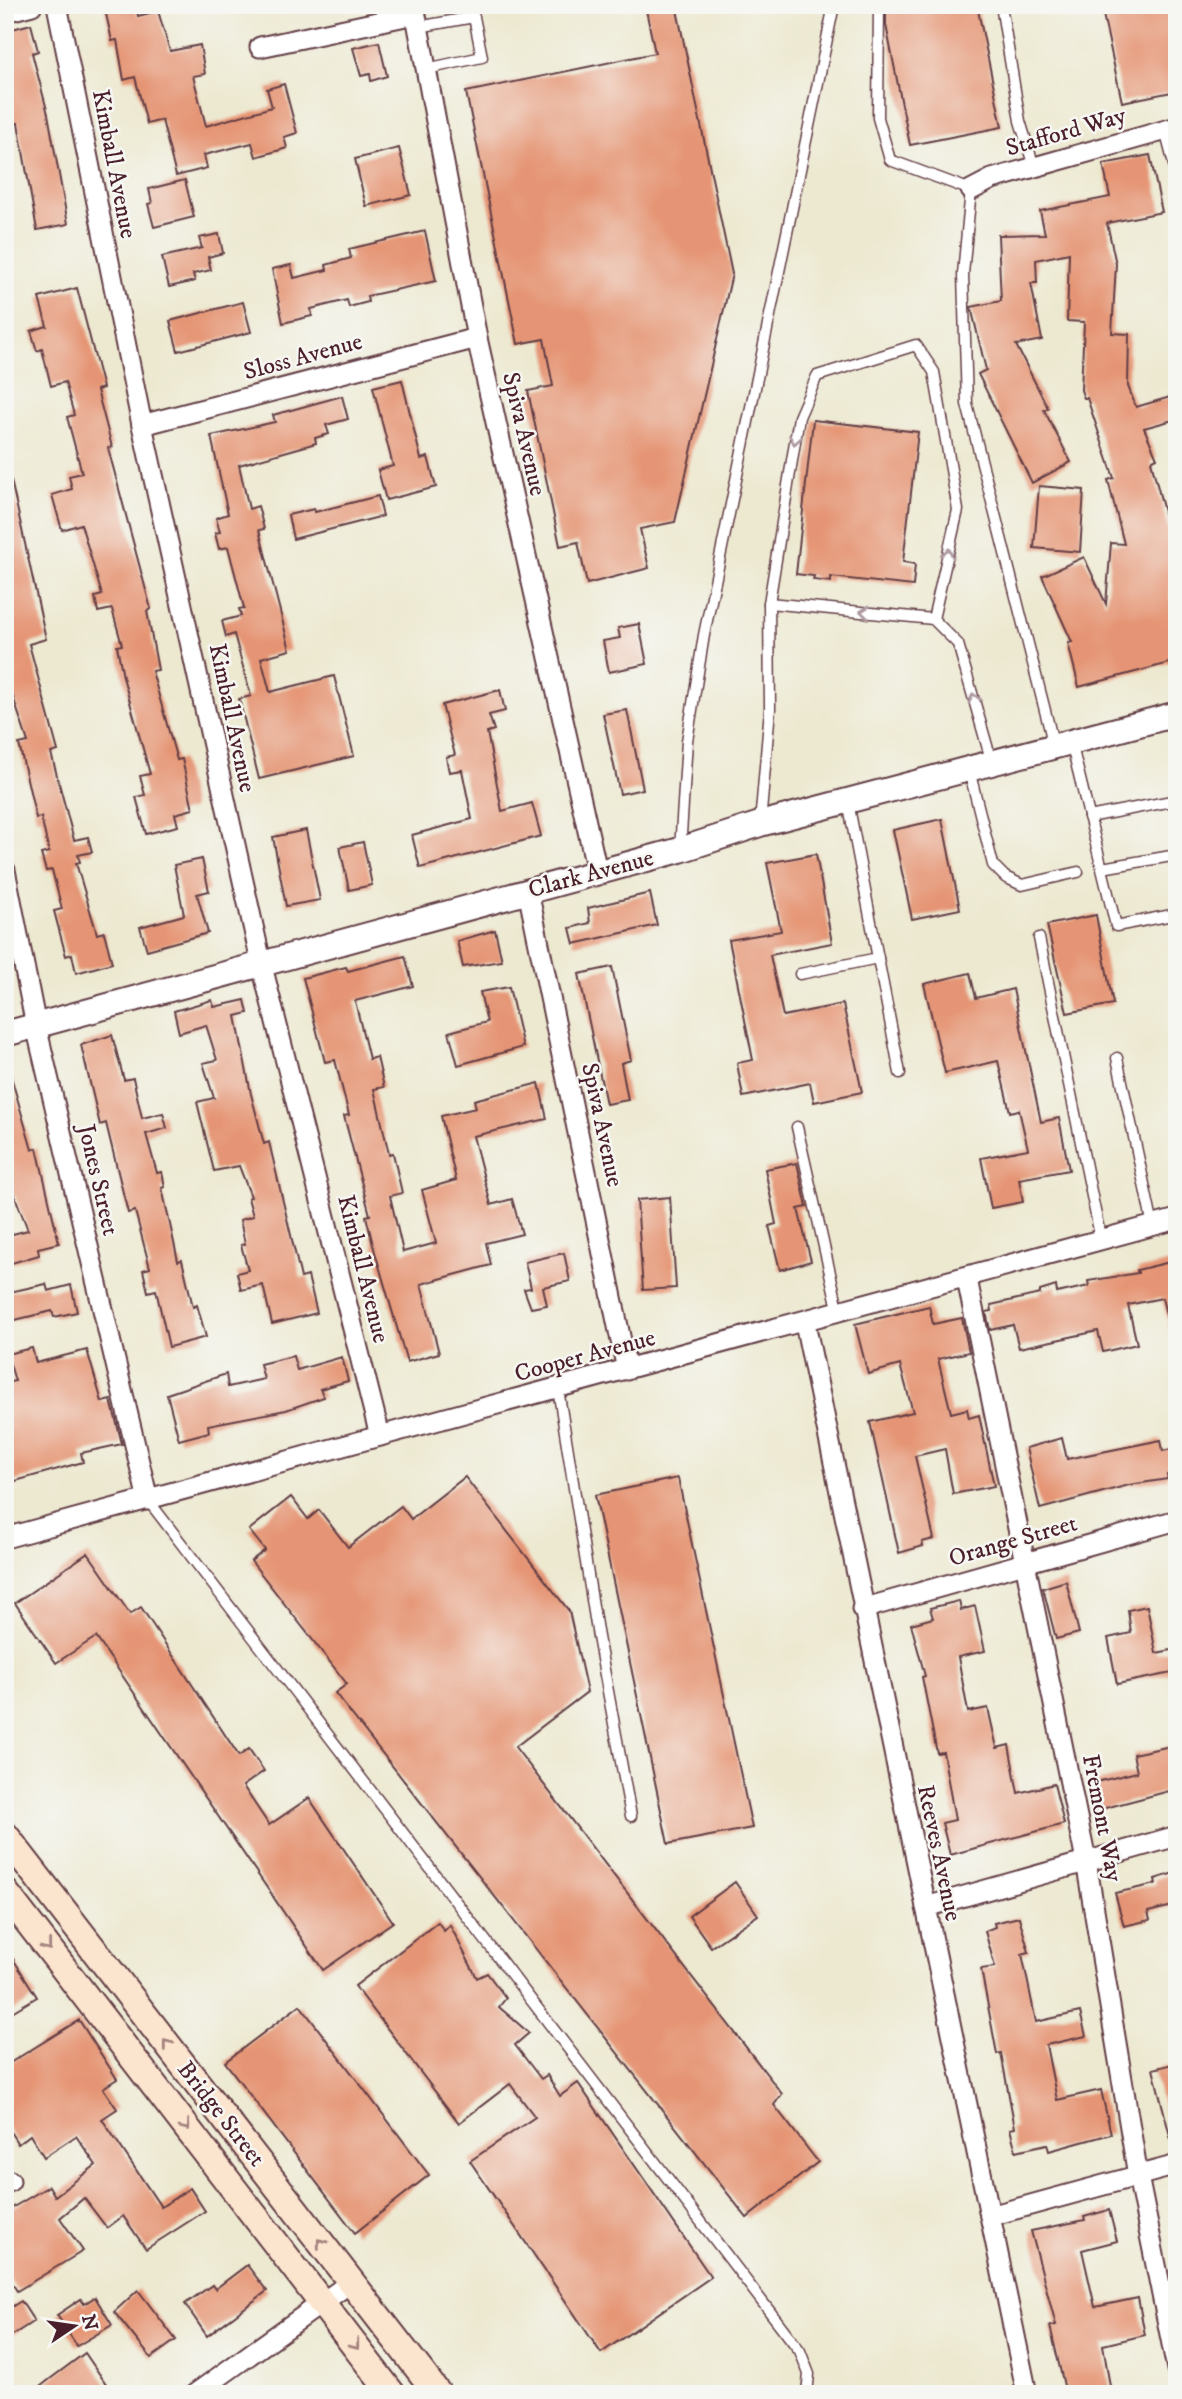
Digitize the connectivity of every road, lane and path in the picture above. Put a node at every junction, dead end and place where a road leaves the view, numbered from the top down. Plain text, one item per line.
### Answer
1 (32, 5) edge
2 (57, 5) edge
3 (834, 5) edge
4 (879, 5) edge
5 (1001, 5) edge
6 (5, 12) edge
7 (416, 15) edge
8 (260, 47) dead end
9 (426, 69) junction
10 (1171, 129) edge
11 (1034, 167) junction
12 (1177, 176) edge
13 (971, 190) junction
14 (477, 338) junction
15 (142, 425) junction
16 (769, 603) junction
17 (933, 619) junction
18 (1177, 714) edge
19 (1063, 745) junction
20 (981, 767) junction
21 (1177, 800) edge
22 (848, 801) junction
23 (1089, 817) junction
24 (760, 824) junction
25 (680, 850) junction
26 (1177, 855) edge
27 (1102, 868) junction
28 (5, 870) edge
29 (597, 871) junction
30 (1079, 872) dead end
31 (528, 891) junction
32 (1177, 914) edge
33 (1039, 937) dead end
34 (878, 958) junction
35 (261, 962) junction
36 (800, 974) dead end
37 (36, 1026) junction
38 (5, 1034) edge
39 (1117, 1058) dead end
40 (900, 1073) dead end
41 (797, 1127) dead end
42 (1177, 1219) edge
43 (1153, 1226) junction
44 (1101, 1241) junction
45 (967, 1279) junction
46 (839, 1314) junction
47 (805, 1323) junction
48 (627, 1370) junction
49 (558, 1388) junction
50 (380, 1436) junction
51 (148, 1500) junction
52 (1177, 1520) edge
53 (5, 1538) edge
54 (1025, 1563) junction
55 (862, 1609) junction
56 (631, 1816) dead end
57 (5, 1835) edge
58 (1177, 1836) edge
59 (1086, 1861) junction
60 (33, 1872) junction
61 (6, 1894) edge
62 (926, 1907) junction
63 (1177, 2165) edge
64 (1138, 2176) junction
65 (990, 2216) junction
66 (351, 2282) junction
67 (323, 2304) junction
68 (1177, 2369) edge
69 (195, 2394) edge
70 (392, 2394) edge
71 (438, 2394) edge
72 (807, 2394) edge
73 (1027, 2394) edge

1 - 6 street
2 - 15 street, Kimball Avenue
3 - 25 lane
4 - 13 lane
5 - 11 lane
7 - 8 street
7 - 9 street, Spiva Avenue
7 - 9 lane
9 - 14 street, Spiva Avenue
10 - 11 street, Stafford Way
10 - 12 lane
11 - 13 street, Stafford Way
13 - 19 lane
14 - 15 street, Sloss Avenue
14 - 29 street, Spiva Avenue
15 - 35 street, Kimball Avenue
17 -> 16 lane
17 -> 16 lane
16 - 24 lane
20 -> 17 lane
18 - 19 street, Clark Avenue
19 - 20 street, Clark Avenue
19 - 23 lane
20 - 22 street, Clark Avenue
20 - 30 lane
21 - 23 lane
22 - 24 street, Clark Avenue
22 - 34 lane
23 - 27 lane
24 - 25 street, Clark Avenue
25 - 29 street, Clark Avenue
26 - 27 lane
27 - 32 lane
28 - 37 street, Jones Street
29 - 31 street, Clark Avenue
31 - 35 street, Clark Avenue
31 - 48 street, Spiva Avenue
33 - 44 lane
34 - 36 lane
34 - 40 lane
35 - 37 street, Clark Avenue
35 - 50 street, Kimball Avenue
37 - 38 street, Clark Avenue
37 - 51 street, Jones Street
39 - 43 lane
41 - 46 lane
42 - 43 street, Cooper Avenue
43 - 44 street, Cooper Avenue
44 - 45 street, Cooper Avenue
45 - 46 street, Cooper Avenue
45 - 54 street, Fremont Way
46 - 47 street, Cooper Avenue
47 - 48 street, Cooper Avenue
47 - 55 street, Reeves Avenue
48 - 49 street, Cooper Avenue
49 - 50 street, Cooper Avenue
49 - 56 lane
50 - 51 street, Cooper Avenue
51 - 53 street, Cooper Avenue
51 - 72 lane
52 - 54 street, Orange Street
54 - 55 street, Orange Street
54 - 59 street, Fremont Way
55 - 62 street, Reeves Avenue
57 - 60 main road, Bridge Street
58 - 59 street
59 - 62 street
59 - 64 street, Fremont Way
60 - 61 street
66 -> 60 main road, Bridge Street
61 -> 67 main road, Bridge Street
62 - 65 street, Reeves Avenue
63 - 64 street
64 - 65 street
64 - 68 street, Fremont Way
65 - 73 street, Reeves Avenue
66 - 67 street
66 - 71 main road, Bridge Street
67 - 69 street
67 -> 70 main road, Bridge Street

